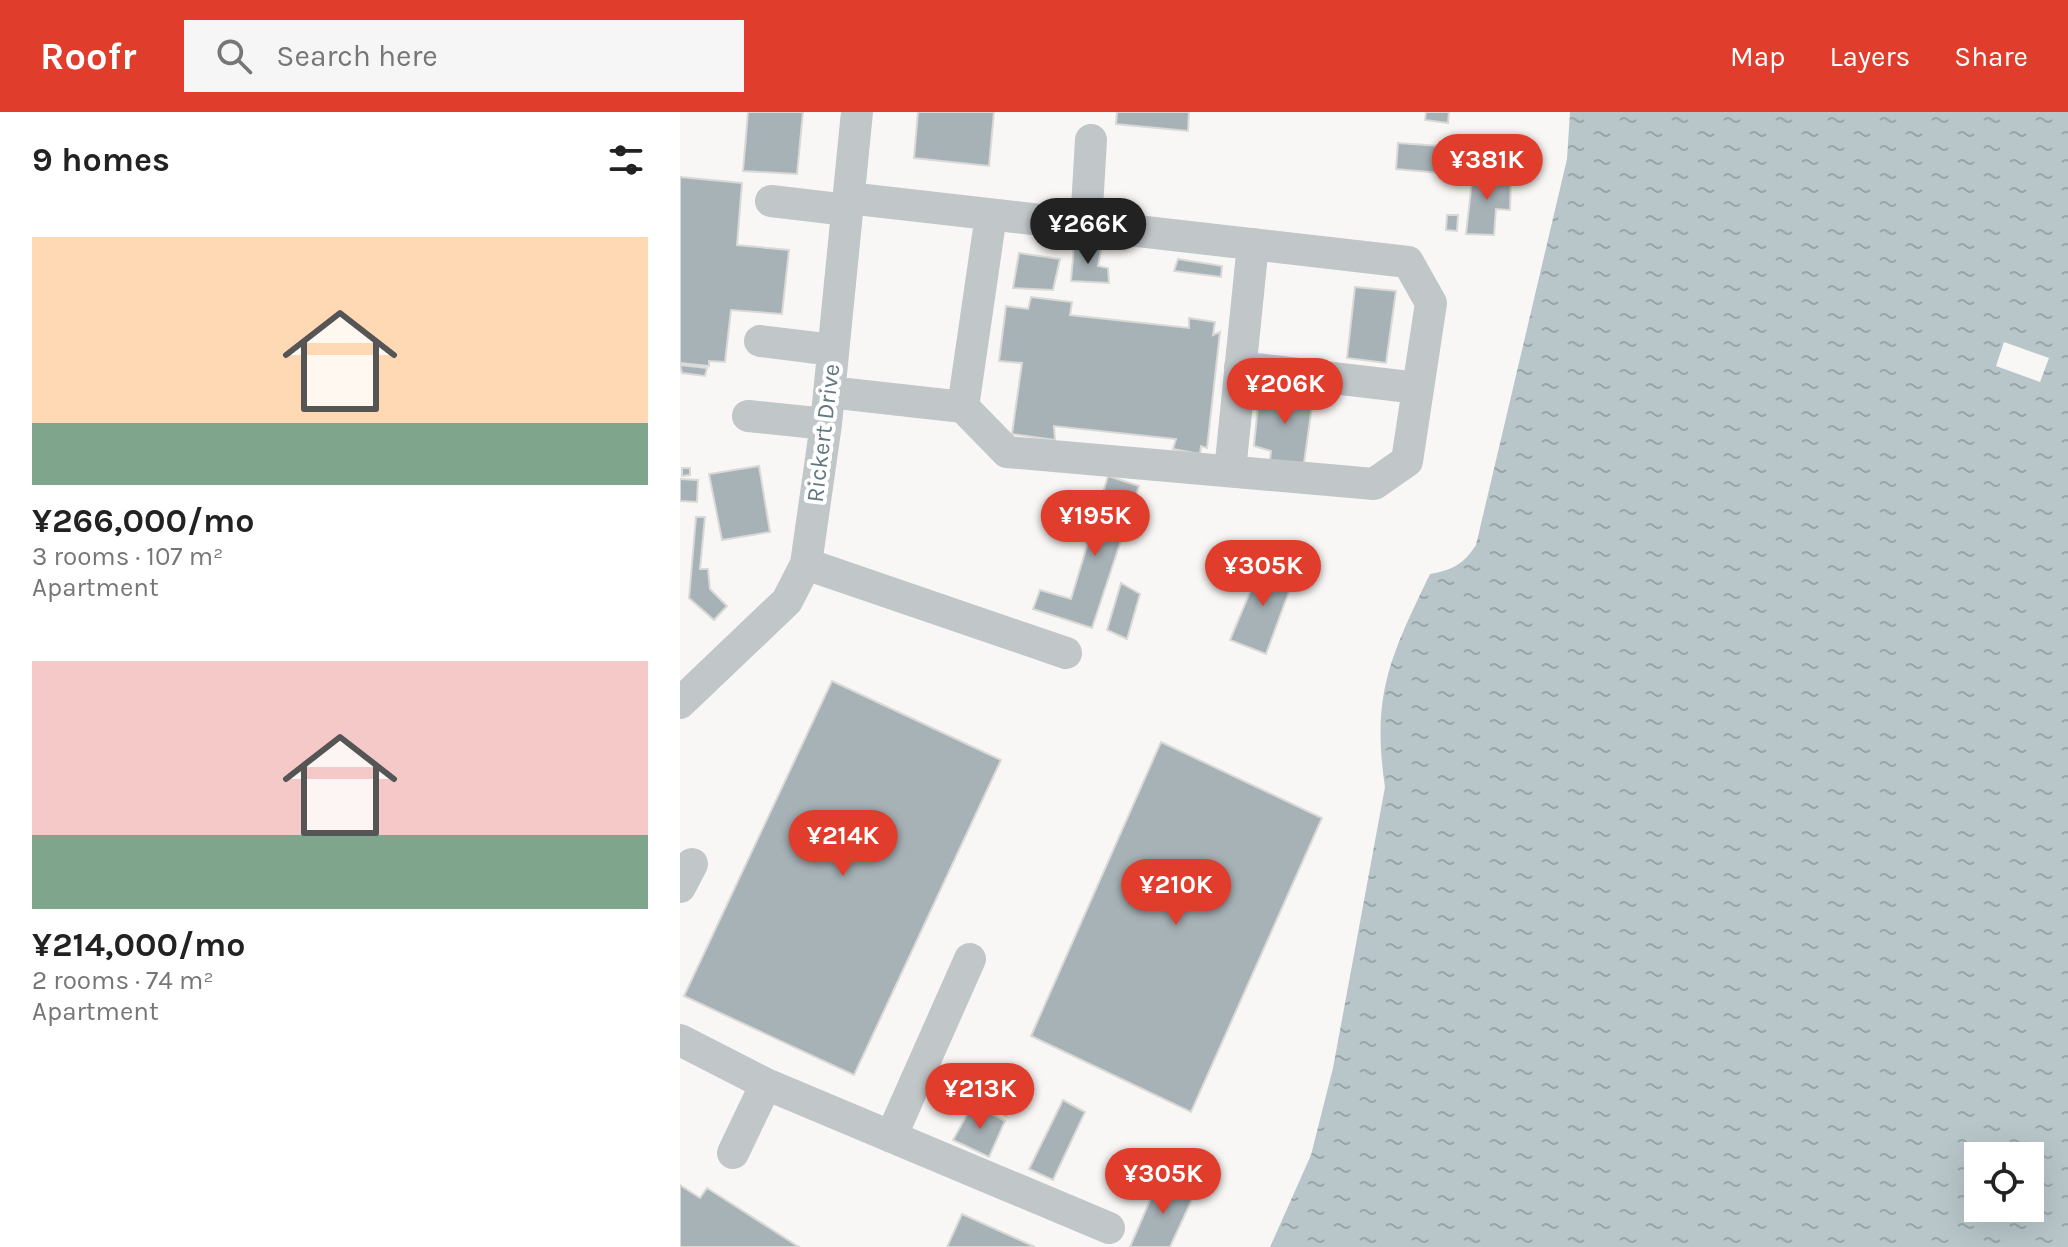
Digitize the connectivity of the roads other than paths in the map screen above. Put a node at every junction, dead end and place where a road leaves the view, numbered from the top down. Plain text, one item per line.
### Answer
1 (857, 112) edge
2 (1091, 140) dead end
3 (771, 201) dead end
4 (847, 204) junction
5 (991, 215) junction
6 (1086, 225) junction
7 (1253, 244) junction
8 (760, 341) dead end
9 (833, 350) junction
10 (1240, 367) junction
11 (1418, 388) junction
12 (829, 392) junction
13 (963, 407) junction
14 (748, 416) dead end
15 (826, 424) junction
16 (1230, 471) junction
17 (806, 564) junction
18 (1066, 653) dead end
19 (680, 703) edge
20 (970, 959) dead end
21 (680, 1040) edge
22 (766, 1084) junction
23 (891, 1137) junction
24 (733, 1153) dead end
25 (1109, 1228) dead end

1 - 4 street, Rickert Drive
2 - 6 street
3 - 4 street
4 - 5 street
4 - 9 street, Rickert Drive
5 - 6 street
5 - 13 street
6 - 7 street
7 - 10 street
7 - 11 street
8 - 9 street
9 - 12 street, Rickert Drive
10 - 11 street
10 - 16 street
11 - 16 street
12 - 13 street
12 - 15 street, Rickert Drive
13 - 16 street
14 - 15 street
15 - 17 street, Rickert Drive
17 - 18 street
17 - 19 street, Rickert Drive
20 - 23 street
21 - 22 street
22 - 23 street
22 - 24 street
23 - 25 street

